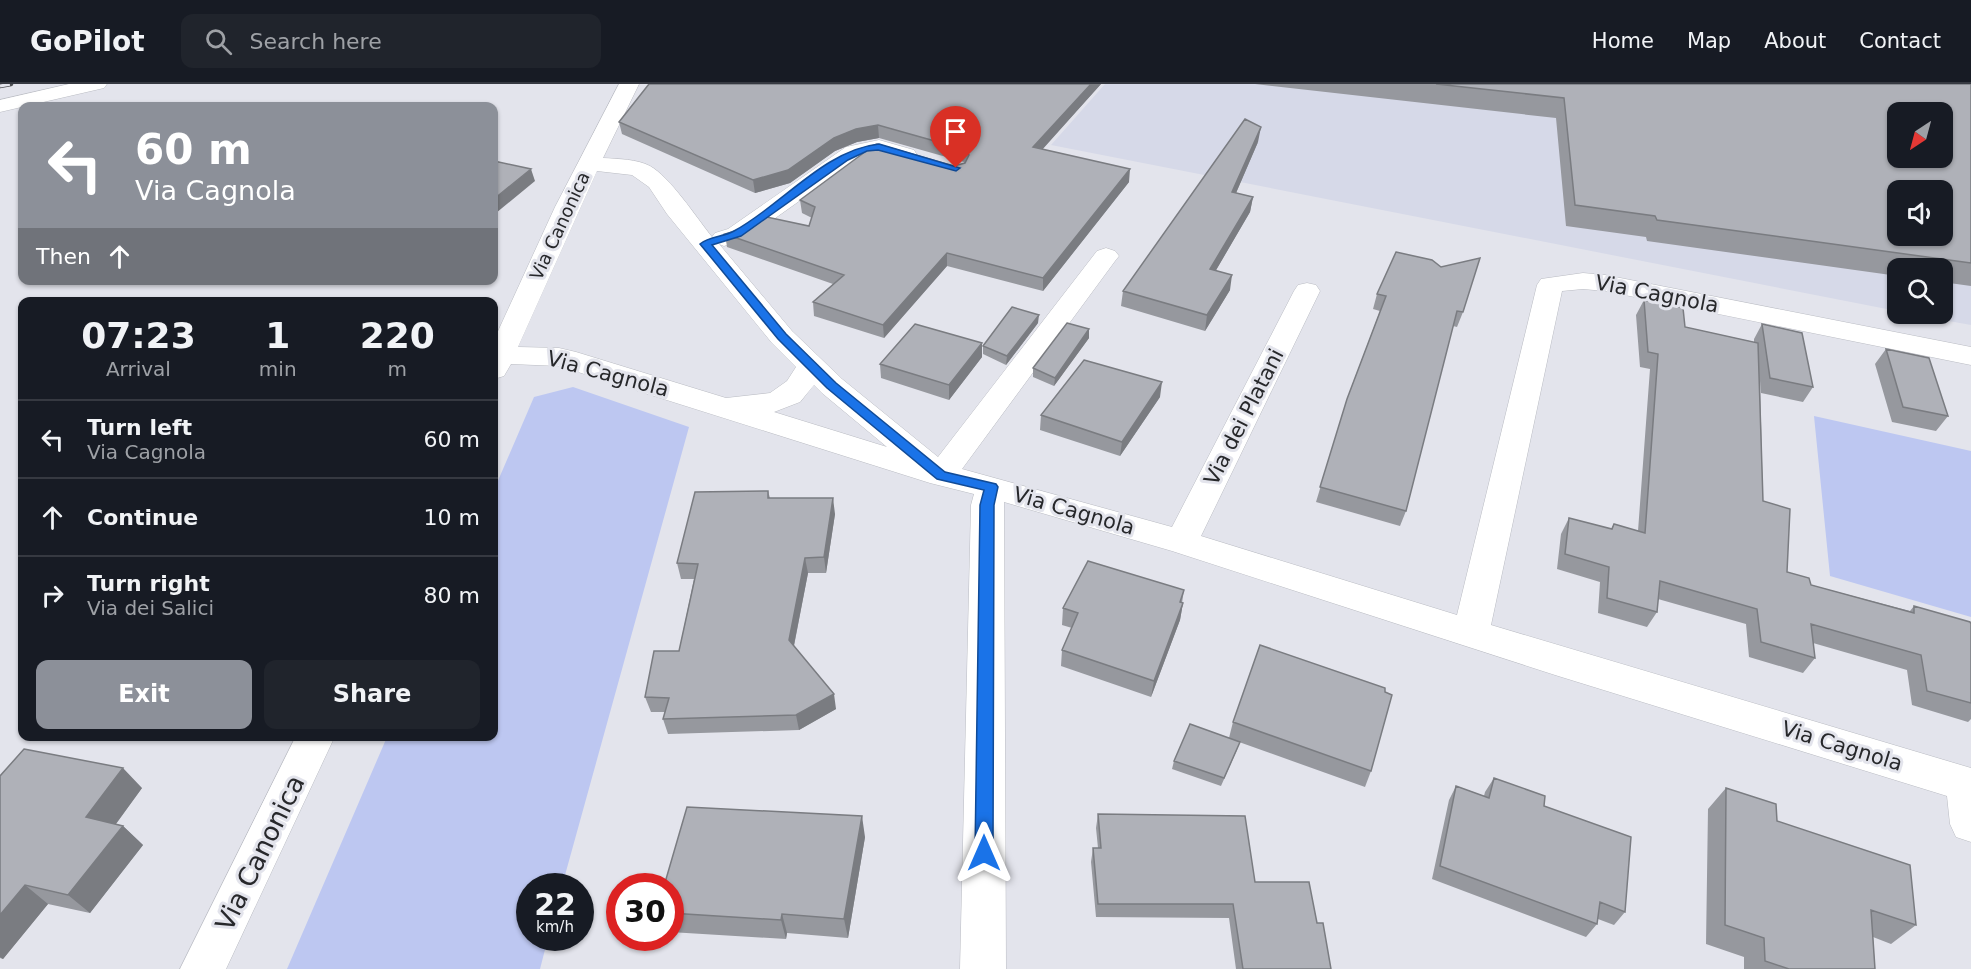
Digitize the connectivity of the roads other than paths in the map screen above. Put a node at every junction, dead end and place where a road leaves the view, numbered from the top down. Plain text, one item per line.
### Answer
1 (97, 84) edge
2 (628, 84) edge
3 (0, 106) edge
4 (923, 159) edge
5 (590, 164) junction
6 (705, 244) junction
7 (1106, 256) dead end
8 (1307, 291) dead end
9 (1971, 356) edge
10 (498, 360) edge
11 (498, 362) edge
12 (811, 366) junction
13 (706, 402) junction
14 (941, 476) junction
15 (992, 487) junction
16 (1181, 542) junction
17 (1472, 633) junction
18 (314, 741) edge
19 (1968, 785) edge
20 (1971, 824) edge
21 (203, 969) edge
22 (983, 969) edge

1 - 3 street
2 - 5 street, Via Canonica
4 - 6 street
5 - 6 street
5 - 10 street, Via Canonica
6 - 12 street
7 - 14 street
8 - 16 street, Via dei Platani
9 - 17 street, Via Cagnola
11 - 13 street, Via Cagnola
12 - 13 street
12 - 14 street
13 - 14 street, Via Cagnola
14 - 15 street, Via Cagnola
15 - 16 street, Via Cagnola
15 - 22 street
16 - 17 street, Via Cagnola
17 - 19 street, Via Cagnola
18 - 21 street, Via Canonica
19 - 20 street

